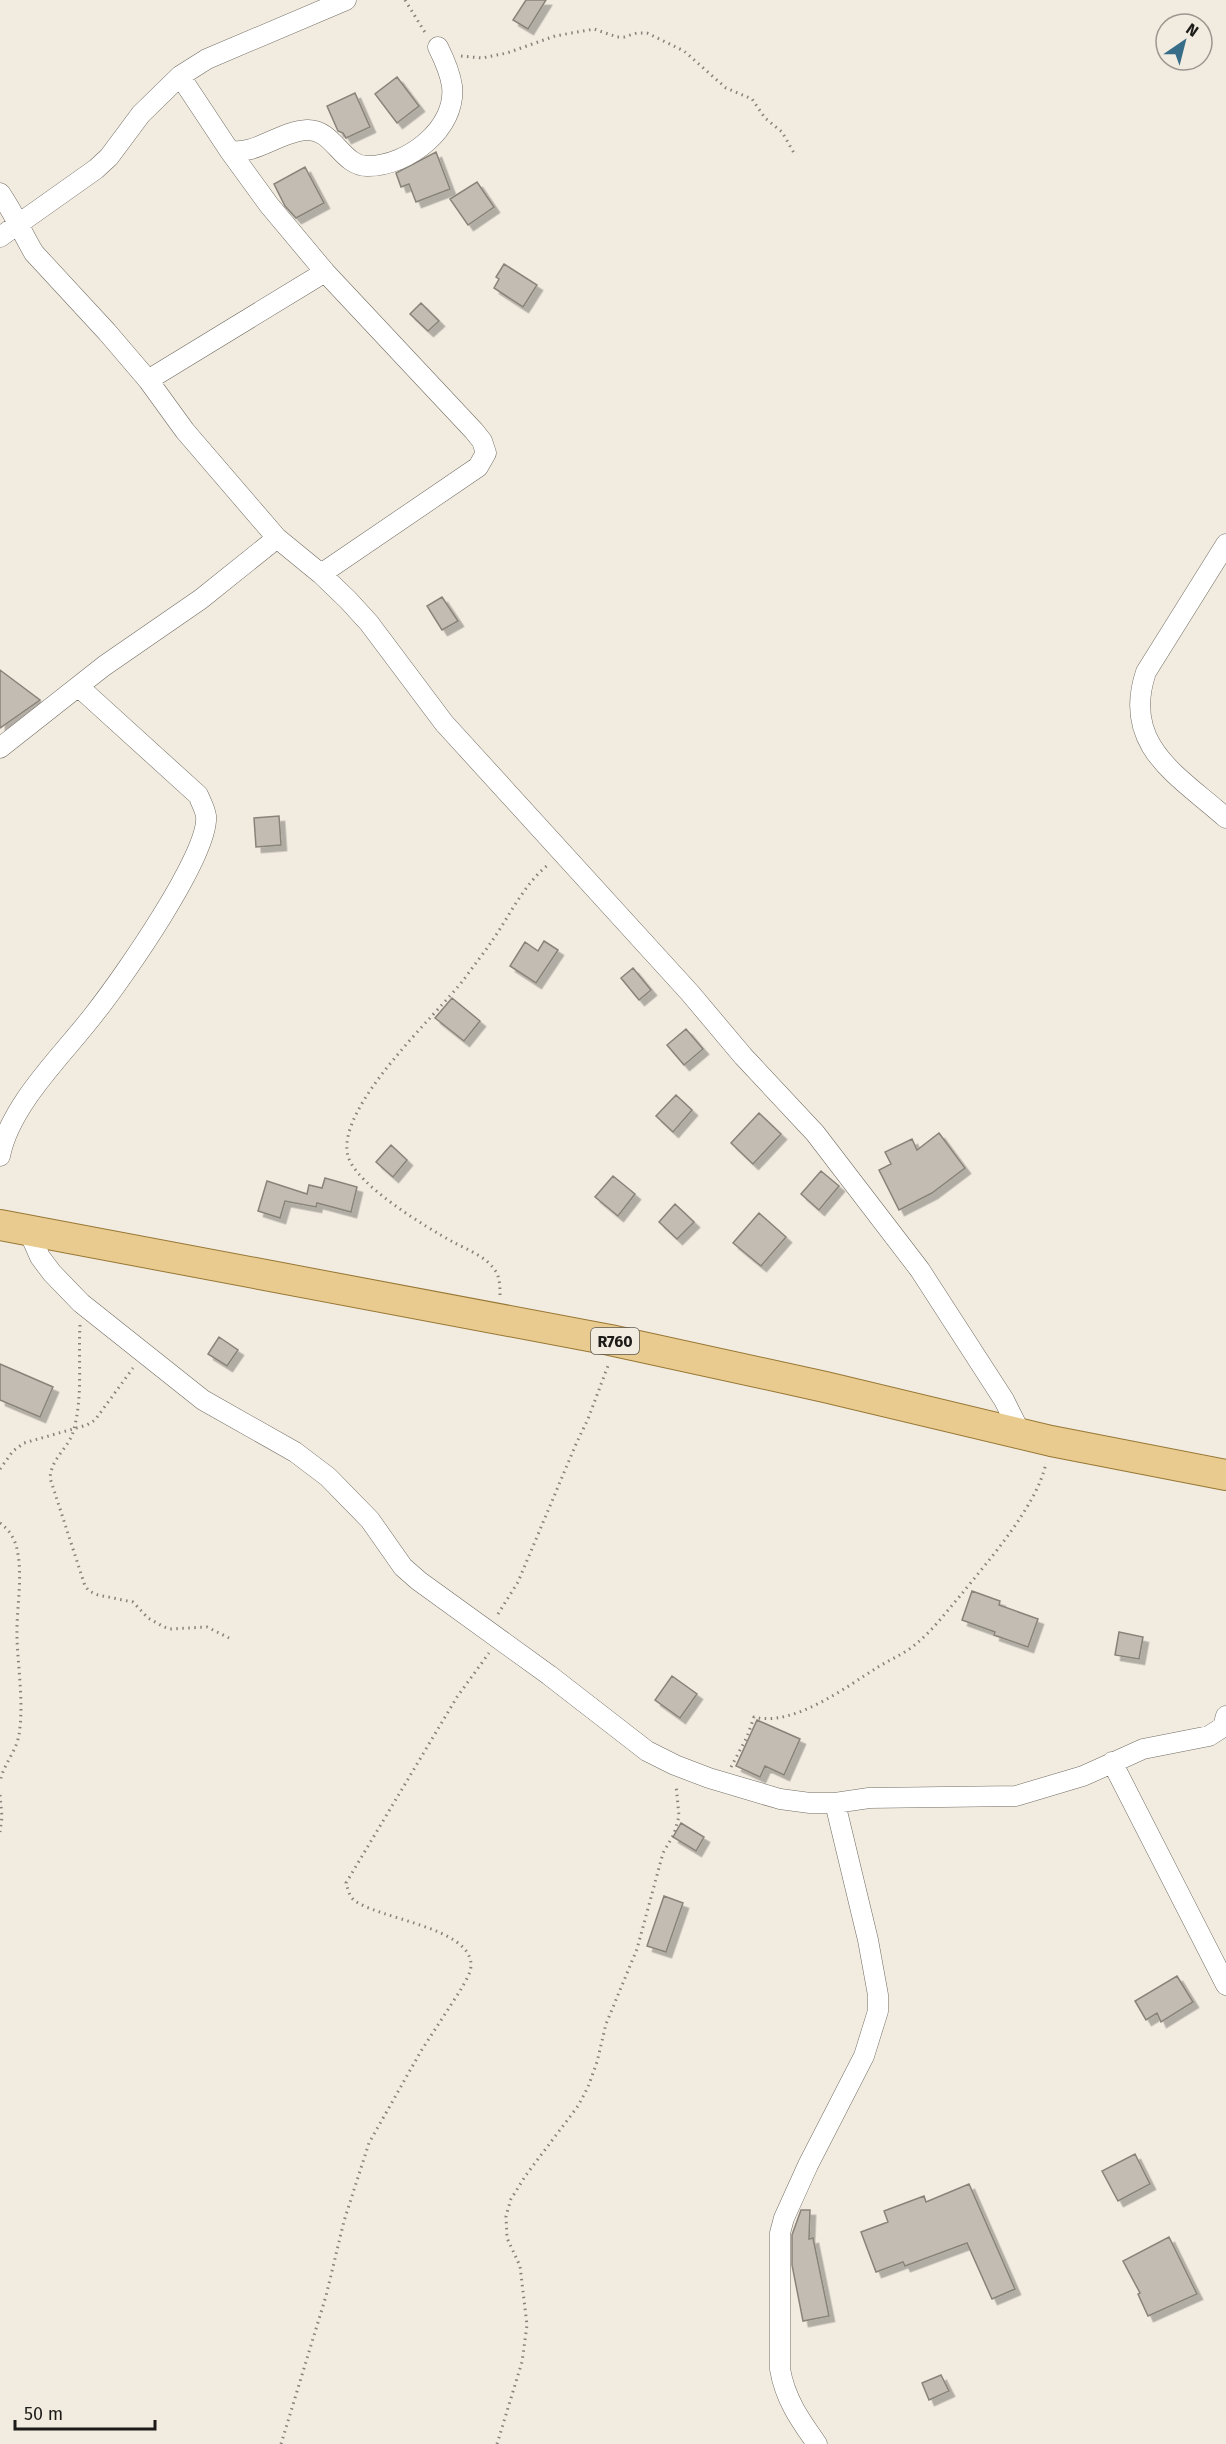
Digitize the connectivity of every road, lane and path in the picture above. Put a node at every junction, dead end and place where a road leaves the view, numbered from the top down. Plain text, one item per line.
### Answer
1 (346, 0) edge
2 (405, 0) edge
3 (438, 47) junction
4 (180, 76) junction
5 (229, 150) junction
6 (794, 153) dead end
7 (0, 193) edge
8 (20, 223) junction
9 (0, 237) edge
10 (325, 273) junction
11 (148, 380) junction
12 (277, 538) junction
13 (1226, 544) edge
14 (321, 574) junction
15 (79, 687) junction
16 (0, 748) edge
17 (1226, 818) edge
18 (562, 854) junction
19 (0, 1156) edge
20 (0, 1226) edge
21 (29, 1232) junction
22 (81, 1303) junction
23 (499, 1321) junction
24 (610, 1340) junction
25 (143, 1354) junction
26 (75, 1428) junction
27 (1020, 1432) junction
28 (1051, 1441) junction
29 (0, 1469) edge
30 (1226, 1475) edge
31 (0, 1523) edge
32 (493, 1636) junction
33 (229, 1638) dead end
34 (1225, 1724) edge
35 (1112, 1762) junction
36 (675, 1766) junction
37 (0, 1782) edge
38 (723, 1782) junction
39 (0, 1795) edge
40 (835, 1803) junction
41 (0, 1832) edge
42 (1226, 1985) edge
43 (281, 2444) edge
44 (497, 2444) edge
45 (817, 2444) edge

1 - 4 street
2 - 3 path
3 - 5 street
3 - 6 path
4 - 5 street
4 - 8 street
5 - 10 street
7 - 8 street
8 - 9 street
8 - 11 street
10 - 11 street
10 - 14 street
11 - 12 street
12 - 14 street
12 - 15 street
13 - 17 street
14 - 18 street
15 - 16 street
15 - 19 street
18 - 23 path
18 - 27 street
20 - 21 main road, R760
21 - 22 street
21 - 23 main road, R760
22 - 25 street
22 - 26 path
23 - 24 main road, R760
24 - 27 main road, R760
24 - 32 path
25 - 26 path
25 - 32 street
26 - 29 path
26 - 33 path
27 - 28 main road, R760
28 - 30 main road, R760
28 - 38 path
31 - 37 path
32 - 36 street
32 - 43 path
34 - 35 street
35 - 40 street
35 - 42 street
36 - 38 street
36 - 44 path
38 - 40 street
39 - 41 path
40 - 45 street

